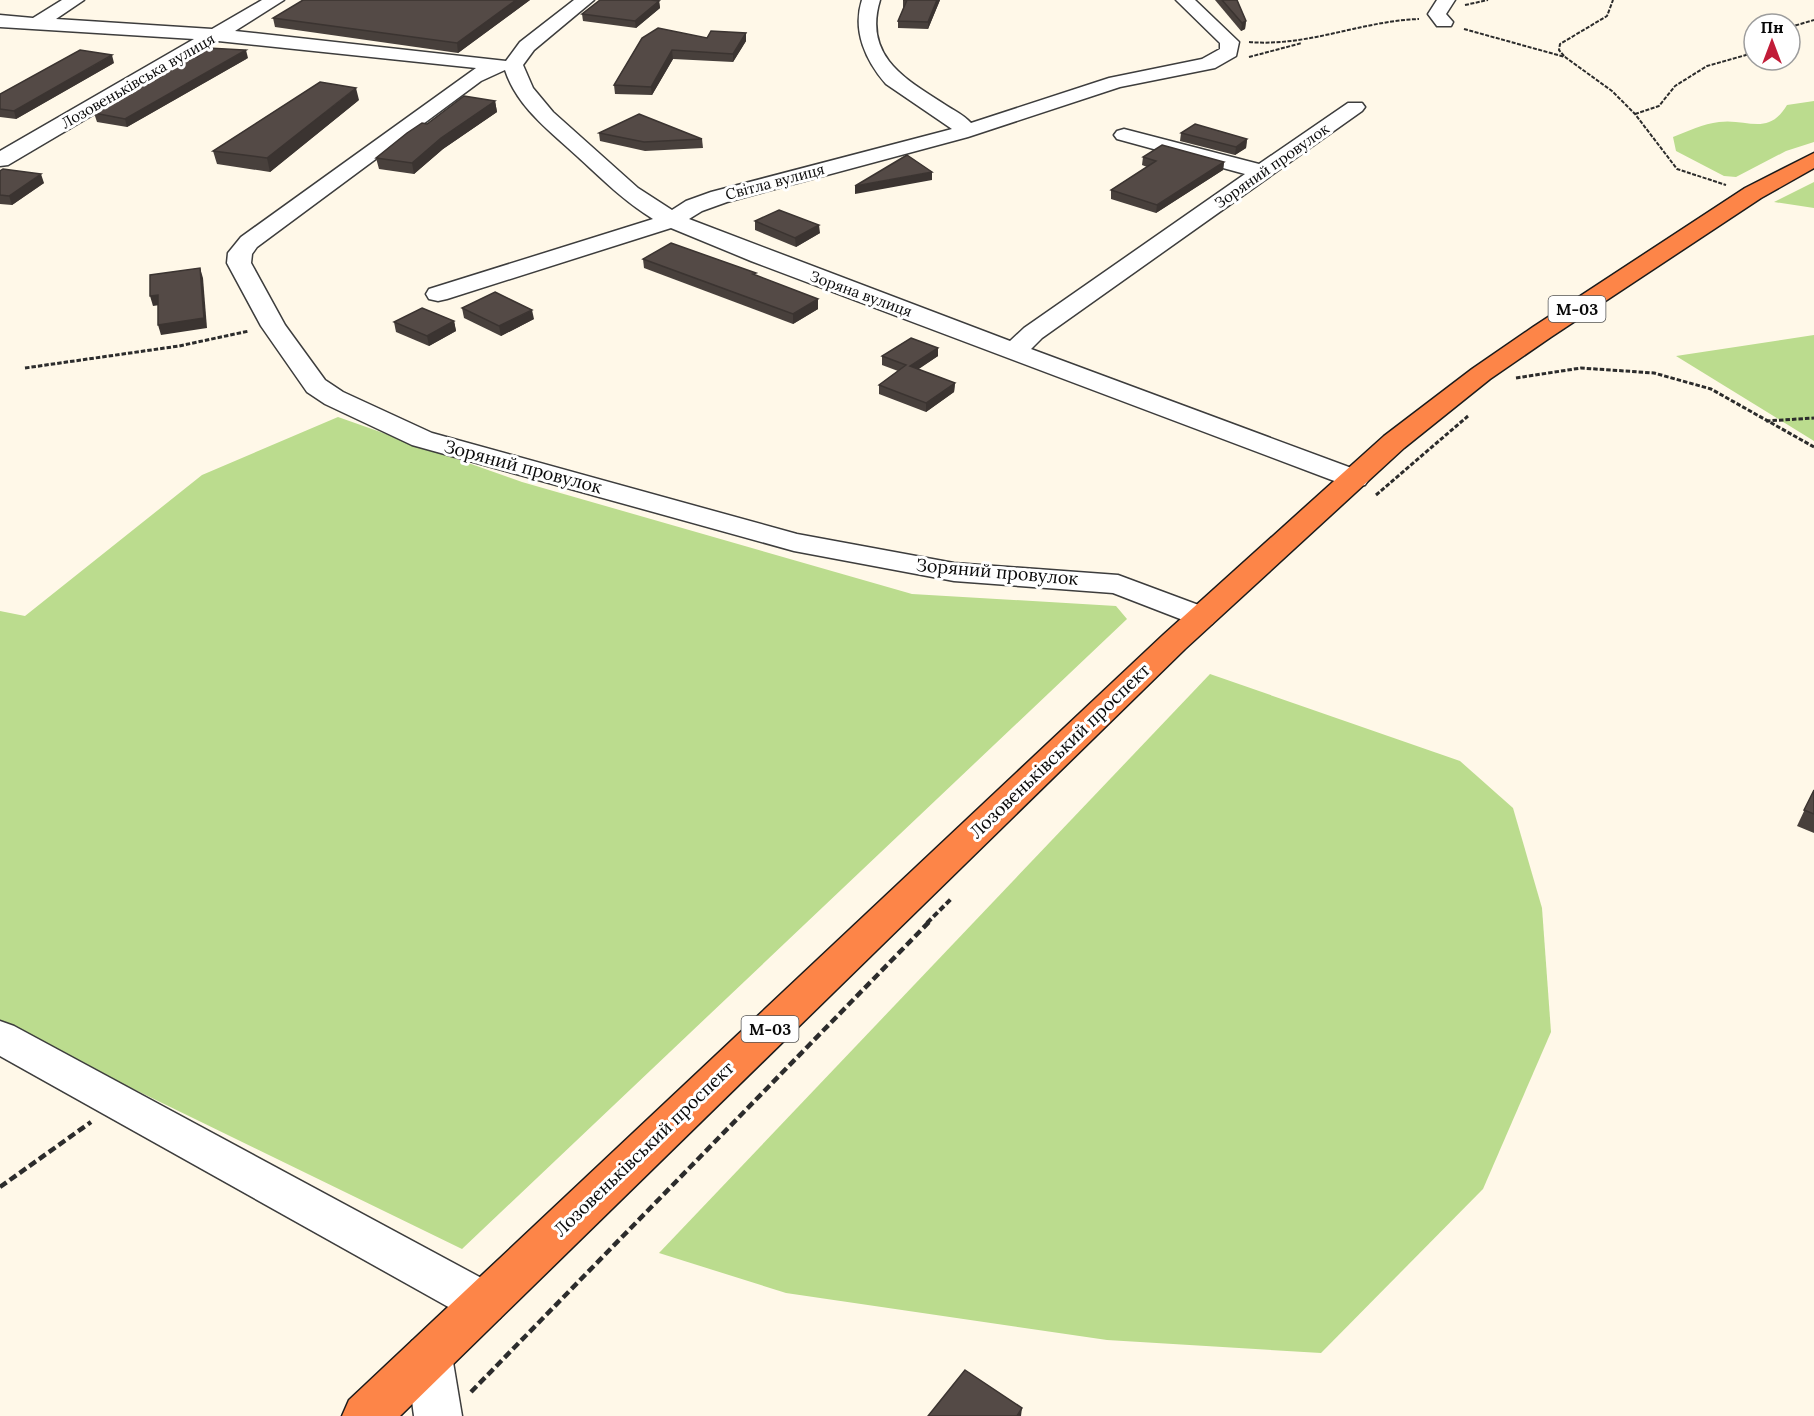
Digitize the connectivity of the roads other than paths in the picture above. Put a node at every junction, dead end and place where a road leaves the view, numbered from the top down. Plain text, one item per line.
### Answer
1 (75, 0) edge
2 (275, 0) edge
3 (585, 0) edge
4 (871, 0) edge
5 (1185, 0) edge
6 (1446, 0) edge
7 (0, 21) edge
8 (1444, 22) road end
9 (35, 24) junction
10 (217, 35) junction
11 (504, 65) junction
12 (1355, 107) dead end
13 (961, 133) junction
14 (1124, 135) dead end
15 (1814, 159) edge
16 (0, 160) edge
17 (1263, 172) junction
18 (672, 220) junction
19 (438, 294) dead end
20 (1017, 352) junction
21 (1362, 490) junction
22 (1201, 617) junction
23 (0, 1037) edge
24 (484, 1303) junction
25 (429, 1356) junction
26 (451, 1407) edge
27 (366, 1416) edge

1 - 9 street
2 - 10 street, Лозовеньківська вулиця
3 - 11 street
4 - 13 street
5 - 13 street, Світла вулиця
6 - 8 street
7 - 9 street
9 - 10 street
10 - 11 street
10 - 16 street, Лозовеньківська вулиця
11 - 18 street, Зоряна вулиця
11 - 22 street, Зоряний провулок
12 - 17 street, Зоряний провулок
13 - 18 street, Світла вулиця
14 - 17 street
15 - 21 highway, Лозовеньківський проспект / М-03
17 - 20 street, Зоряний провулок
18 - 19 street, Світла вулиця
18 - 20 street, Зоряна вулиця
20 - 21 street, Зоряна вулиця
21 - 22 highway, Лозовеньківський проспект / М-03
22 - 24 highway, Лозовеньківський проспект / М-03
23 - 24 street
24 - 25 highway, Лозовеньківський проспект / М-03
25 - 26 street
25 - 27 highway, Лозовеньківський проспект / М-03

